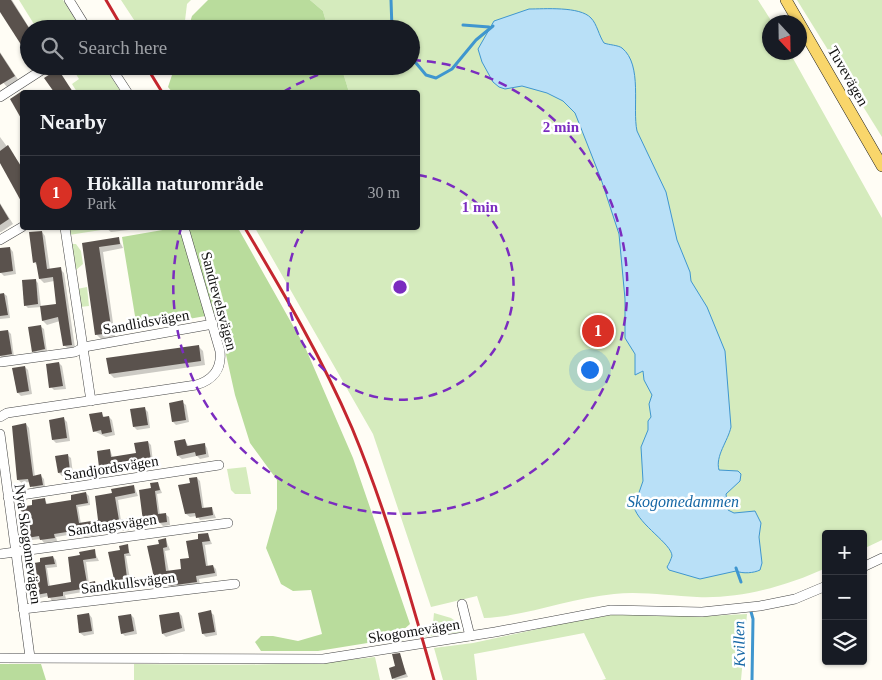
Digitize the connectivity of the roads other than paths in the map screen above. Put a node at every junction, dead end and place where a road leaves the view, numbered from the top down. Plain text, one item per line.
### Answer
1 (68, 0) edge
2 (786, 0) edge
3 (81, 20) edge
4 (34, 75) edge
5 (116, 75) edge
6 (126, 90) edge
7 (0, 97) edge
8 (882, 166) edge
9 (20, 228) edge
10 (65, 230) edge
11 (185, 230) edge
12 (0, 240) edge
13 (213, 324) junction
14 (84, 347) junction
15 (1, 362) edge
16 (91, 401) junction
17 (0, 417) edge
18 (0, 434) edge
19 (219, 465) dead end
20 (8, 497) junction
21 (228, 523) dead end
22 (16, 552) junction
23 (0, 554) edge
24 (882, 558) edge
25 (867, 565) edge
26 (235, 584) dead end
27 (822, 588) edge
28 (462, 604) dead end
29 (23, 609) junction
30 (470, 636) junction
31 (30, 657) junction
32 (0, 658) edge

1 - 3 street
2 - 8 main road, Tuvevägen
4 - 7 street
5 - 6 street
9 - 12 street
10 - 14 street, Sandlidsvägen
11 - 13 street, Sandrevelsvägen
13 - 14 street, Sandlidsvägen
13 - 16 street, Sandrevelsvägen
14 - 15 street, Sandlidsvägen
14 - 16 street, Sandlidsvägen
16 - 17 street
18 - 20 street, Nya Skogomevägen
19 - 20 street, Sandjordsvägen
20 - 22 street, Nya Skogomevägen
21 - 22 street, Sandtagsvägen
22 - 23 street, Sandtagsvägen
22 - 29 street, Nya Skogomevägen
24 - 25 street
26 - 29 street, Sandkullsvägen
27 - 30 street, Skogomevägen
28 - 30 street
29 - 31 street, Nya Skogomevägen
30 - 31 street, Skogomevägen
31 - 32 street, Skogomevägen

